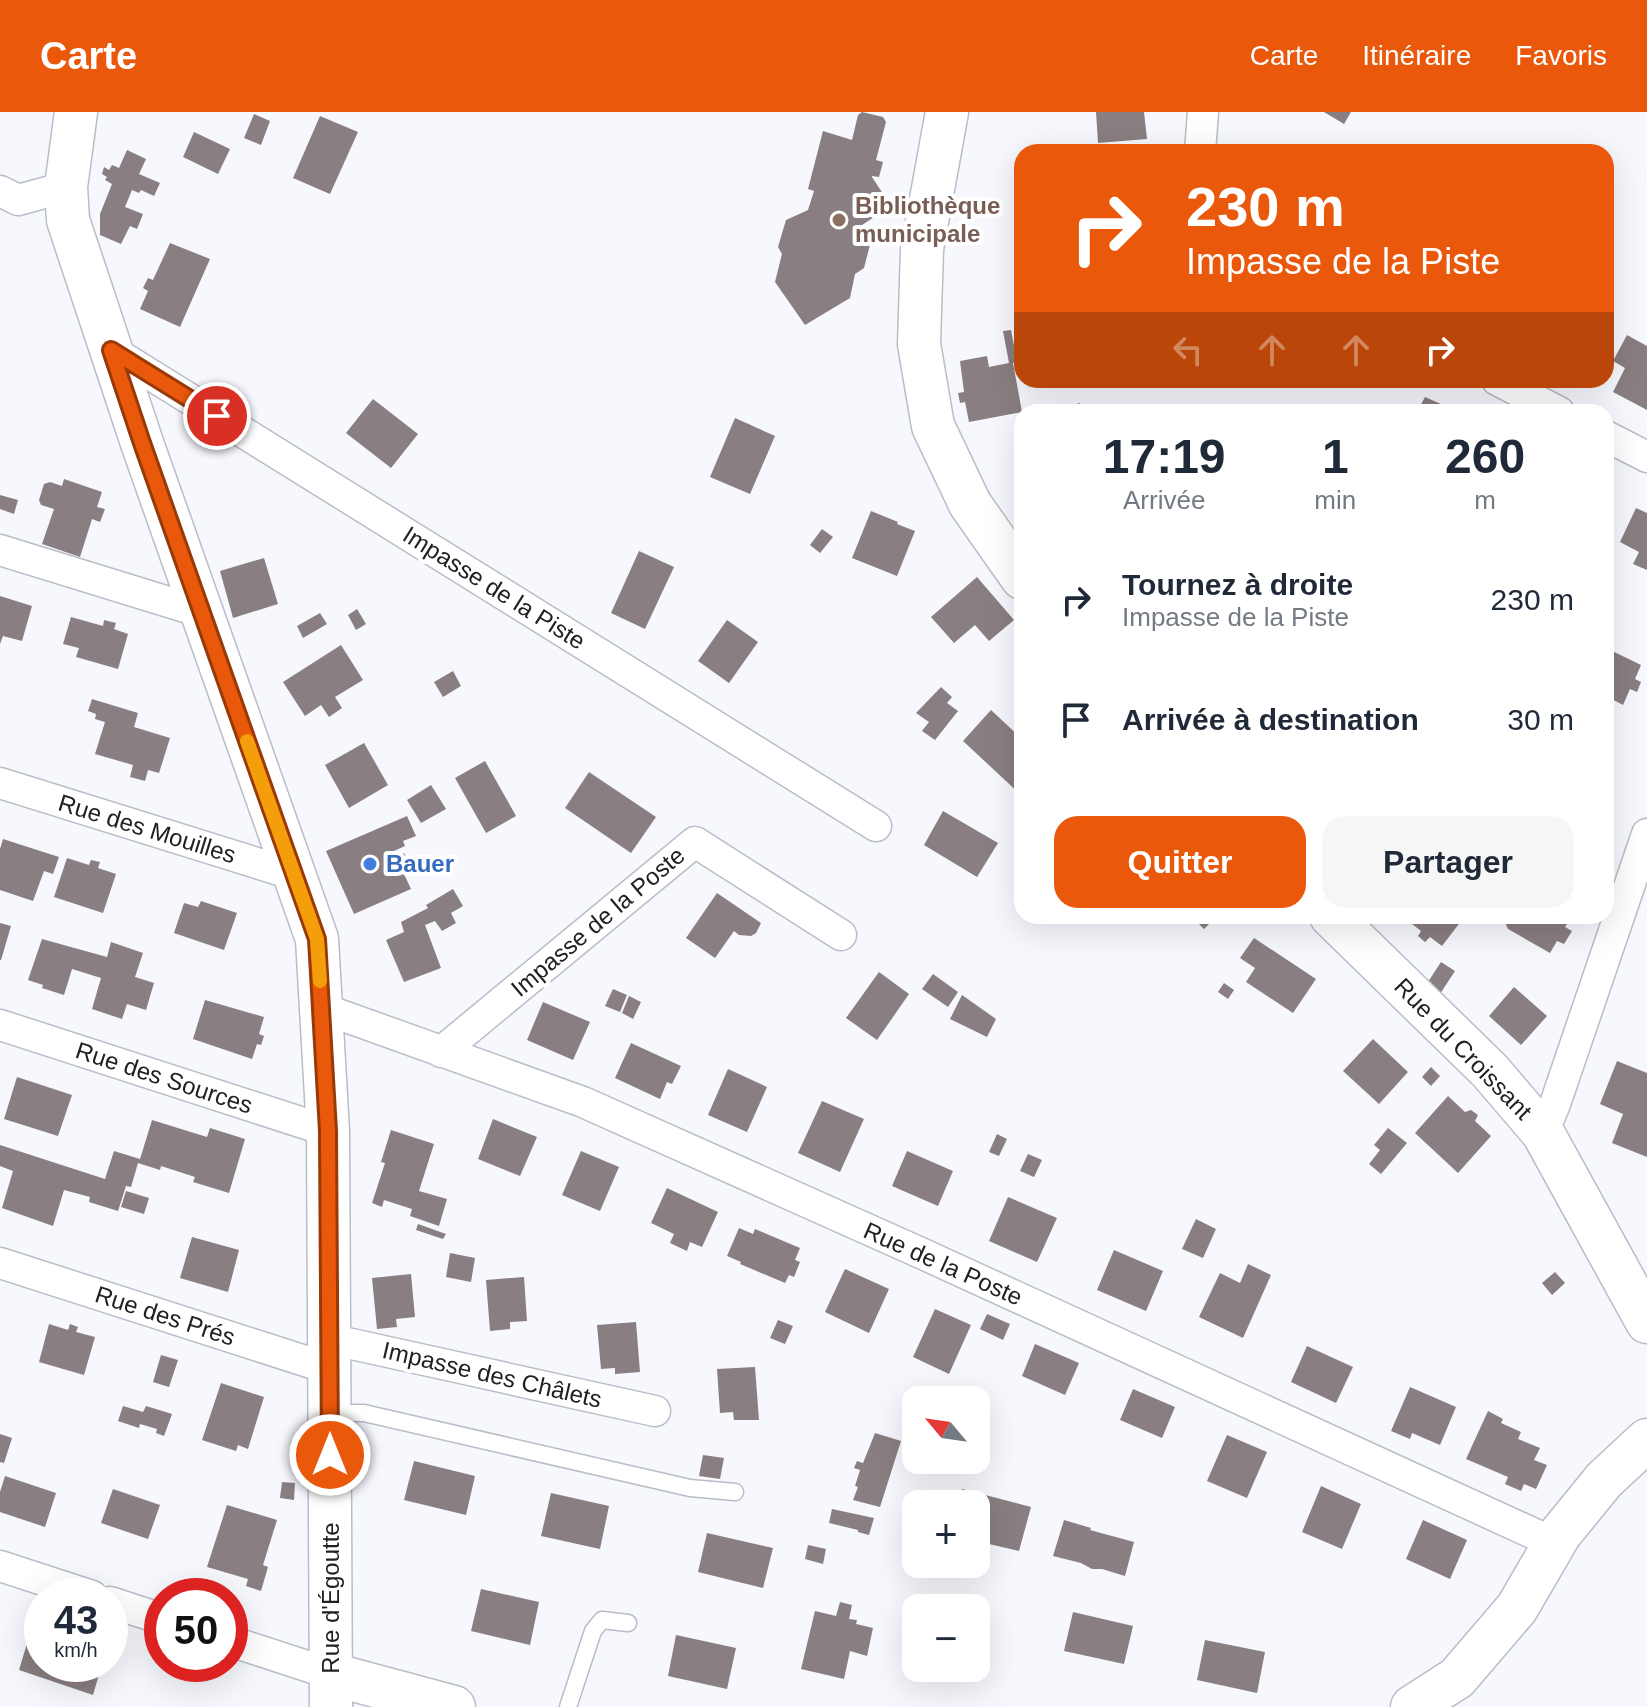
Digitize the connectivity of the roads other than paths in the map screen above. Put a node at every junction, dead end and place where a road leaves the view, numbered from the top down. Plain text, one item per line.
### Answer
1 (76, 112) edge
2 (947, 112) edge
3 (1203, 112) edge
4 (1201, 144) edge
5 (66, 187) junction
6 (9, 195) edge
7 (111, 350) junction
8 (1512, 388) edge
9 (1544, 404) edge
10 (1614, 440) edge
11 (1647, 457) edge
12 (0, 550) edge
13 (1014, 567) edge
14 (201, 612) junction
15 (0, 783) edge
16 (876, 826) dead end
17 (1647, 834) edge
18 (295, 875) junction
19 (1339, 924) edge
20 (841, 935) dead end
21 (321, 1008) junction
22 (0, 1025) edge
23 (441, 1052) junction
24 (328, 1131) junction
25 (1543, 1133) junction
26 (0, 1263) edge
27 (1647, 1322) edge
28 (330, 1354) junction
29 (655, 1411) dead end
30 (330, 1413) junction
31 (1647, 1440) edge
32 (735, 1492) dead end
33 (1554, 1543) junction
34 (0, 1566) edge
35 (37, 1578) edge
36 (628, 1623) dead end
37 (248, 1650) edge
38 (331, 1691) edge
39 (454, 1707) edge
40 (568, 1707) edge
41 (1412, 1707) edge

1 - 5 main road, Rue d'Égoutte
2 - 13 main road
3 - 4 street
5 - 6 street
5 - 7 main road, Rue d'Égoutte
7 - 14 main road, Rue d'Égoutte
7 - 16 street, Impasse de la Piste
8 - 9 street
10 - 11 street
12 - 14 street
14 - 18 main road, Rue d'Égoutte
15 - 18 street, Rue des Mouilles
17 - 25 street
18 - 21 main road, Rue d'Égoutte
19 - 25 main road, Rue du Croissant
20 - 23 street, Impasse de la Poste
21 - 23 street, Rue de la Poste
21 - 24 main road, Rue d'Égoutte
22 - 24 street, Rue des Sources
23 - 33 street, Rue de la Poste
24 - 28 main road, Rue d'Égoutte
25 - 27 main road, Rue du Croissant
26 - 28 street, Rue des Prés
28 - 29 street, Impasse des Châlets
28 - 30 main road, Rue d'Égoutte
30 - 32 lane
30 - 38 main road, Rue d'Égoutte
31 - 33 main road
33 - 41 main road
34 - 35 street
36 - 40 lane
37 - 38 street
38 - 39 main road

